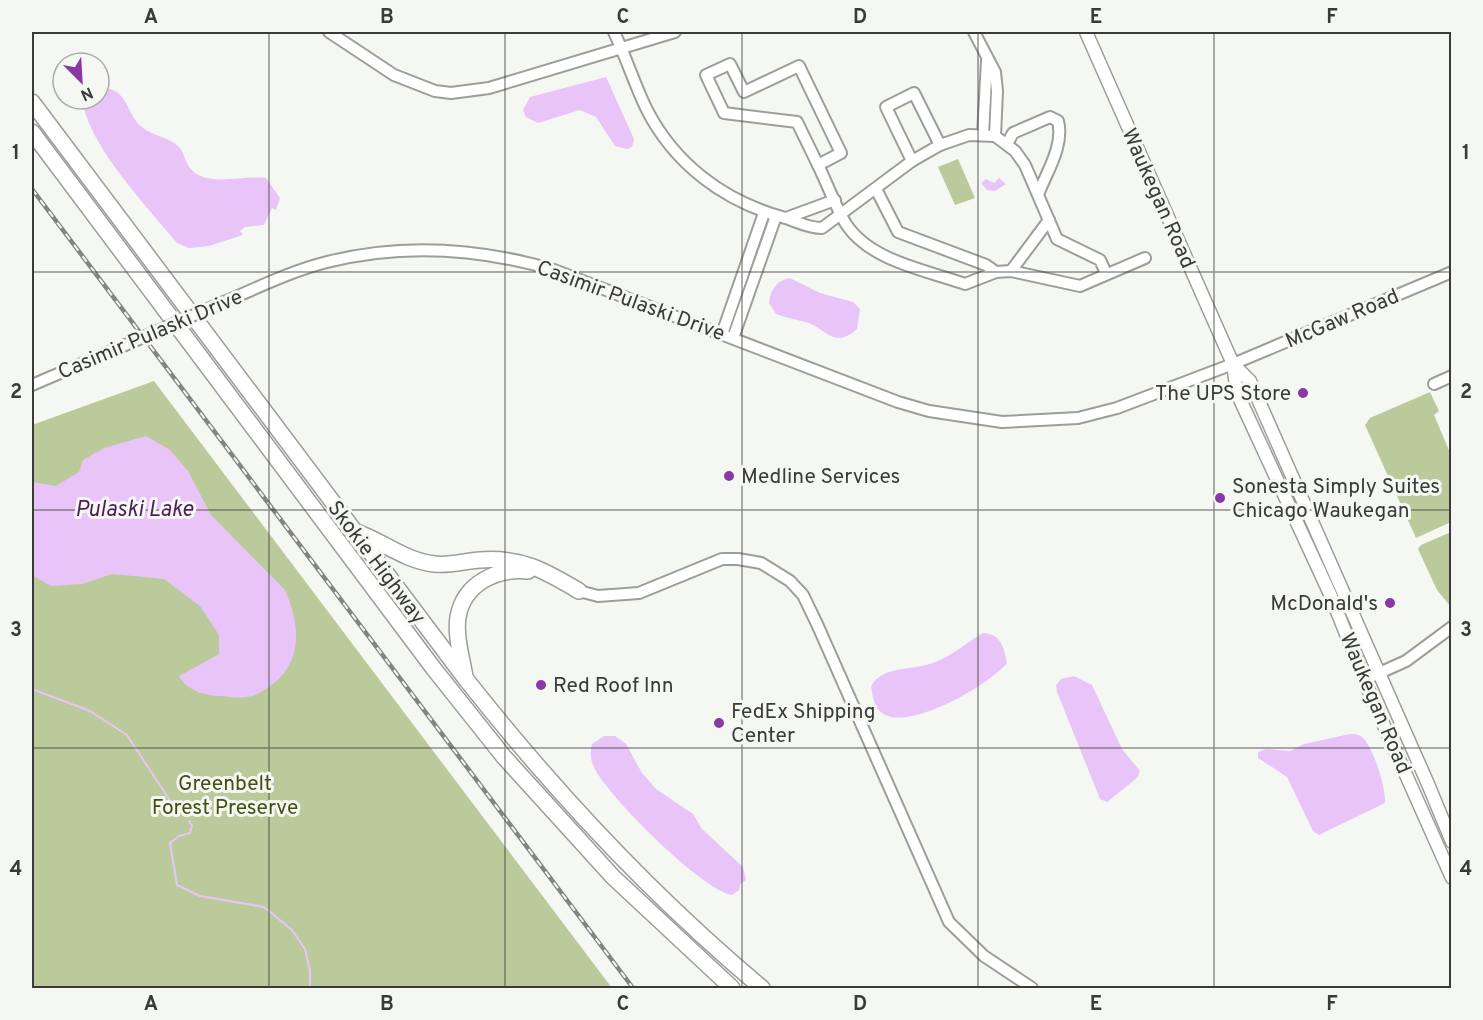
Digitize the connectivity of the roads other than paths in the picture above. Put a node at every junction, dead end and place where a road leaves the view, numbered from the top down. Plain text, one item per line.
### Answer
1 (329, 32) edge
2 (614, 32) edge
3 (675, 32) edge
4 (974, 32) edge
5 (1086, 32) edge
6 (622, 48) junction
7 (987, 60) junction
8 (985, 84) junction
9 (996, 84) junction
10 (32, 102) edge
11 (32, 132) edge
12 (983, 135) junction
13 (995, 136) junction
14 (1007, 144) junction
15 (940, 145) junction
16 (912, 161) junction
17 (818, 165) junction
18 (876, 189) junction
19 (1039, 192) junction
20 (835, 200) junction
21 (841, 212) junction
22 (764, 213) junction
23 (781, 217) junction
24 (1049, 220) junction
25 (1145, 258) dead end
26 (1011, 271) junction
27 (996, 272) junction
28 (1106, 273) junction
29 (1450, 277) edge
30 (722, 334) junction
31 (733, 338) junction
32 (1233, 364) junction
33 (1452, 376) edge
34 (1434, 384) dead end
35 (32, 386) edge
36 (354, 531) junction
37 (579, 591) junction
38 (1452, 627) edge
39 (1379, 674) junction
40 (465, 678) junction
41 (1366, 679) junction
42 (1452, 842) edge
43 (1452, 878) edge
44 (732, 988) edge
45 (762, 988) edge
46 (1032, 988) edge

1 - 6 street
2 - 6 street
3 - 6 street
4 - 7 street
5 - 32 main road, Waukegan Road
6 - 22 street
7 - 8 street
7 - 9 street
8 - 9 street
8 - 12 street
9 - 13 street
10 - 36 highway, Skokie Highway
11 - 44 highway, Skokie Highway
12 - 13 street
12 - 15 street
13 - 14 street
14 - 19 street
14 - 19 street
15 - 16 street
15 - 16 street
16 - 18 street
17 - 17 street
17 - 20 street
18 - 21 street
18 - 27 street
19 - 24 street
20 - 21 street
20 - 23 street
21 - 23 street
21 - 27 street
22 - 23 street
22 - 30 street
23 - 31 street
24 - 26 street
24 - 28 street
25 - 28 street
26 - 27 street
26 - 28 street
29 - 32 street, McGaw Road
30 - 31 street, Casimir Pulaski Drive
30 - 35 street, Casimir Pulaski Drive, bridge
31 - 32 street, Casimir Pulaski Drive
32 - 39 main road, Waukegan Road
32 - 41 main road, Waukegan Road
33 - 34 street
36 - 37 highway
36 - 40 highway, Skokie Highway
37 - 40 highway
37 - 46 street
38 - 39 street
39 - 41 street
39 - 42 main road, Waukegan Road
40 - 45 highway, Skokie Highway
41 - 43 main road, Waukegan Road

